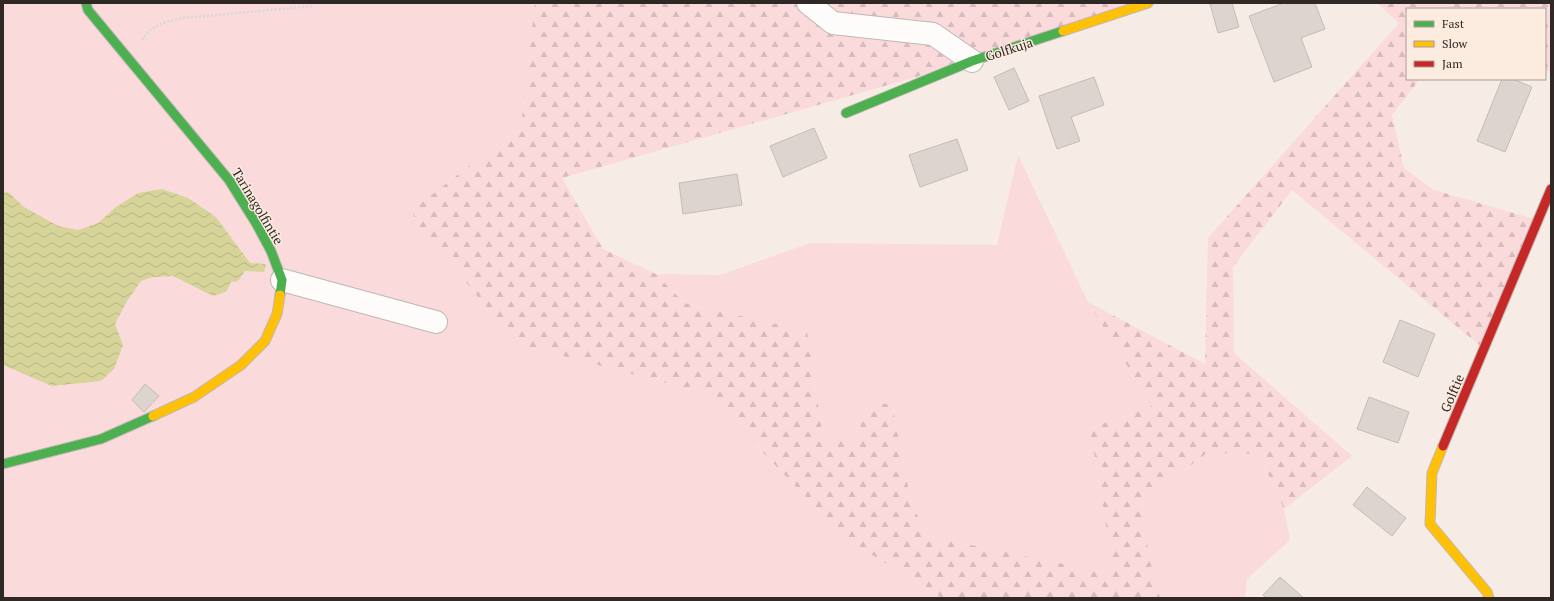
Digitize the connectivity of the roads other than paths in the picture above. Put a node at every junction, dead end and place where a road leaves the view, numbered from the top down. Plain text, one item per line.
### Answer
1 (86, 3) edge
2 (808, 3) edge
3 (1148, 3) edge
4 (972, 61) junction
5 (846, 112) dead end
6 (1551, 189) edge
7 (282, 280) junction
8 (436, 322) dead end
9 (3, 464) edge
10 (1489, 598) edge

1 - 7 street, Tarinagolfintie
2 - 4 street, Golfkuja
3 - 4 street, Golfkuja
4 - 5 street
6 - 10 street, Golftie
7 - 8 street
7 - 9 street, Tarinagolfintie

